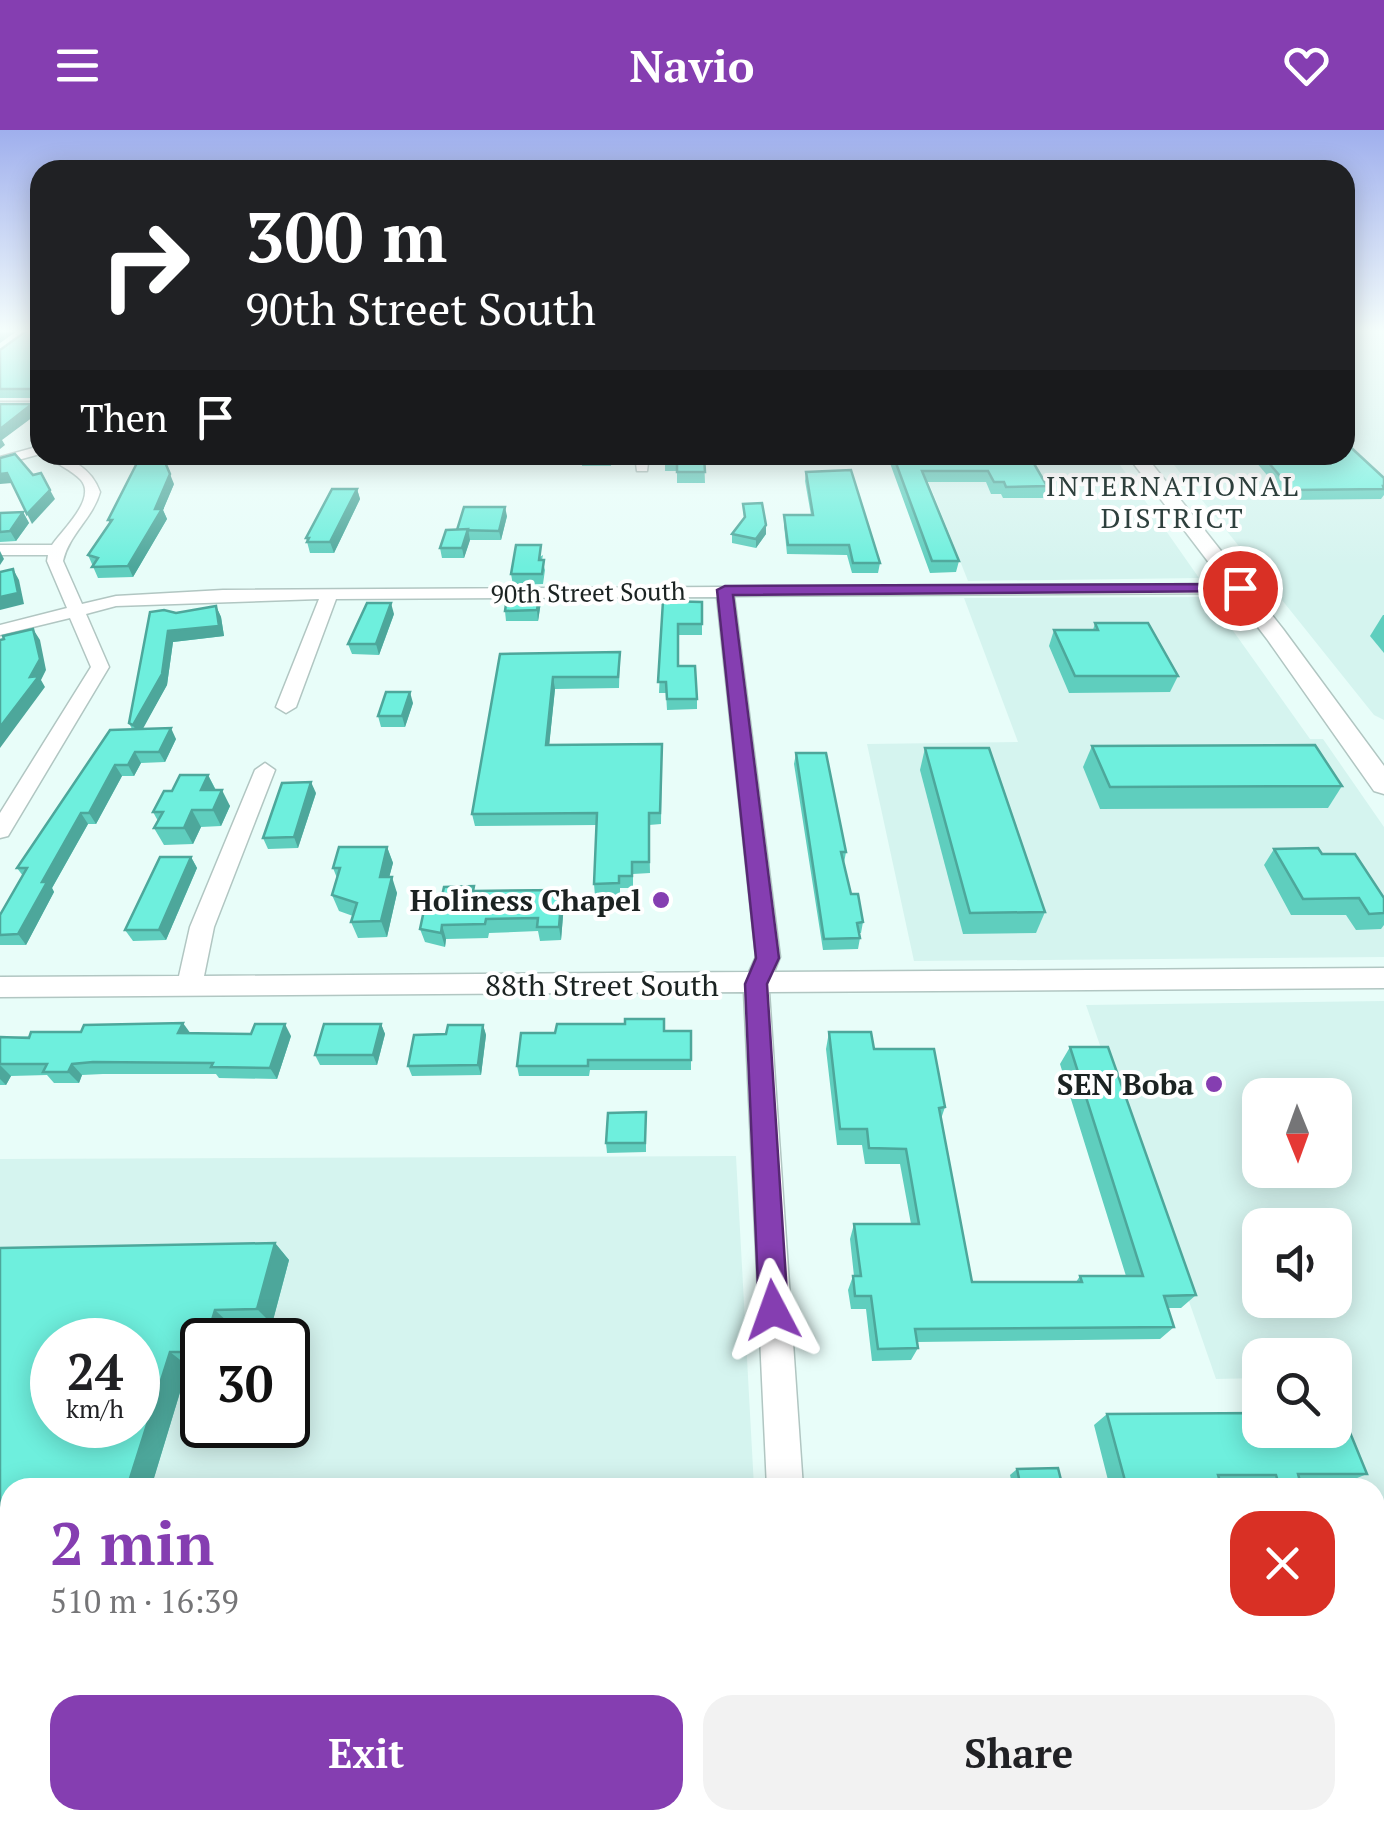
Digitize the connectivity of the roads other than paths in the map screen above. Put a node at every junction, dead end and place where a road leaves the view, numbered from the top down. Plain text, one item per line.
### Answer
1 (30, 453) edge
2 (0, 461) edge
3 (68, 465) edge
4 (1144, 465) edge
5 (0, 550) edge
6 (56, 550) junction
7 (1240, 588) junction
8 (725, 590) junction
9 (330, 594) junction
10 (79, 610) junction
11 (0, 630) edge
12 (286, 706) dead end
13 (1378, 758) edge
14 (266, 770) dead end
15 (1384, 785) edge
16 (0, 786) edge
17 (28, 786) junction
18 (0, 831) edge
19 (1384, 978) edge
20 (756, 984) junction
21 (189, 986) junction
22 (0, 988) edge
23 (784, 1478) edge

1 - 2 street
3 - 6 street
4 - 7 main road
5 - 6 street
6 - 10 street
7 - 8 street, 90th Street South
7 - 13 main road
8 - 9 street, 90th Street South
8 - 20 street
9 - 10 street, 90th Street South
9 - 12 street
10 - 11 street, 90th Street South
10 - 17 street
13 - 15 main road
14 - 21 street
16 - 17 street
17 - 18 street
19 - 20 street, 88th Street South
20 - 21 street, 88th Street South
20 - 23 street
21 - 22 street, 88th Street South

